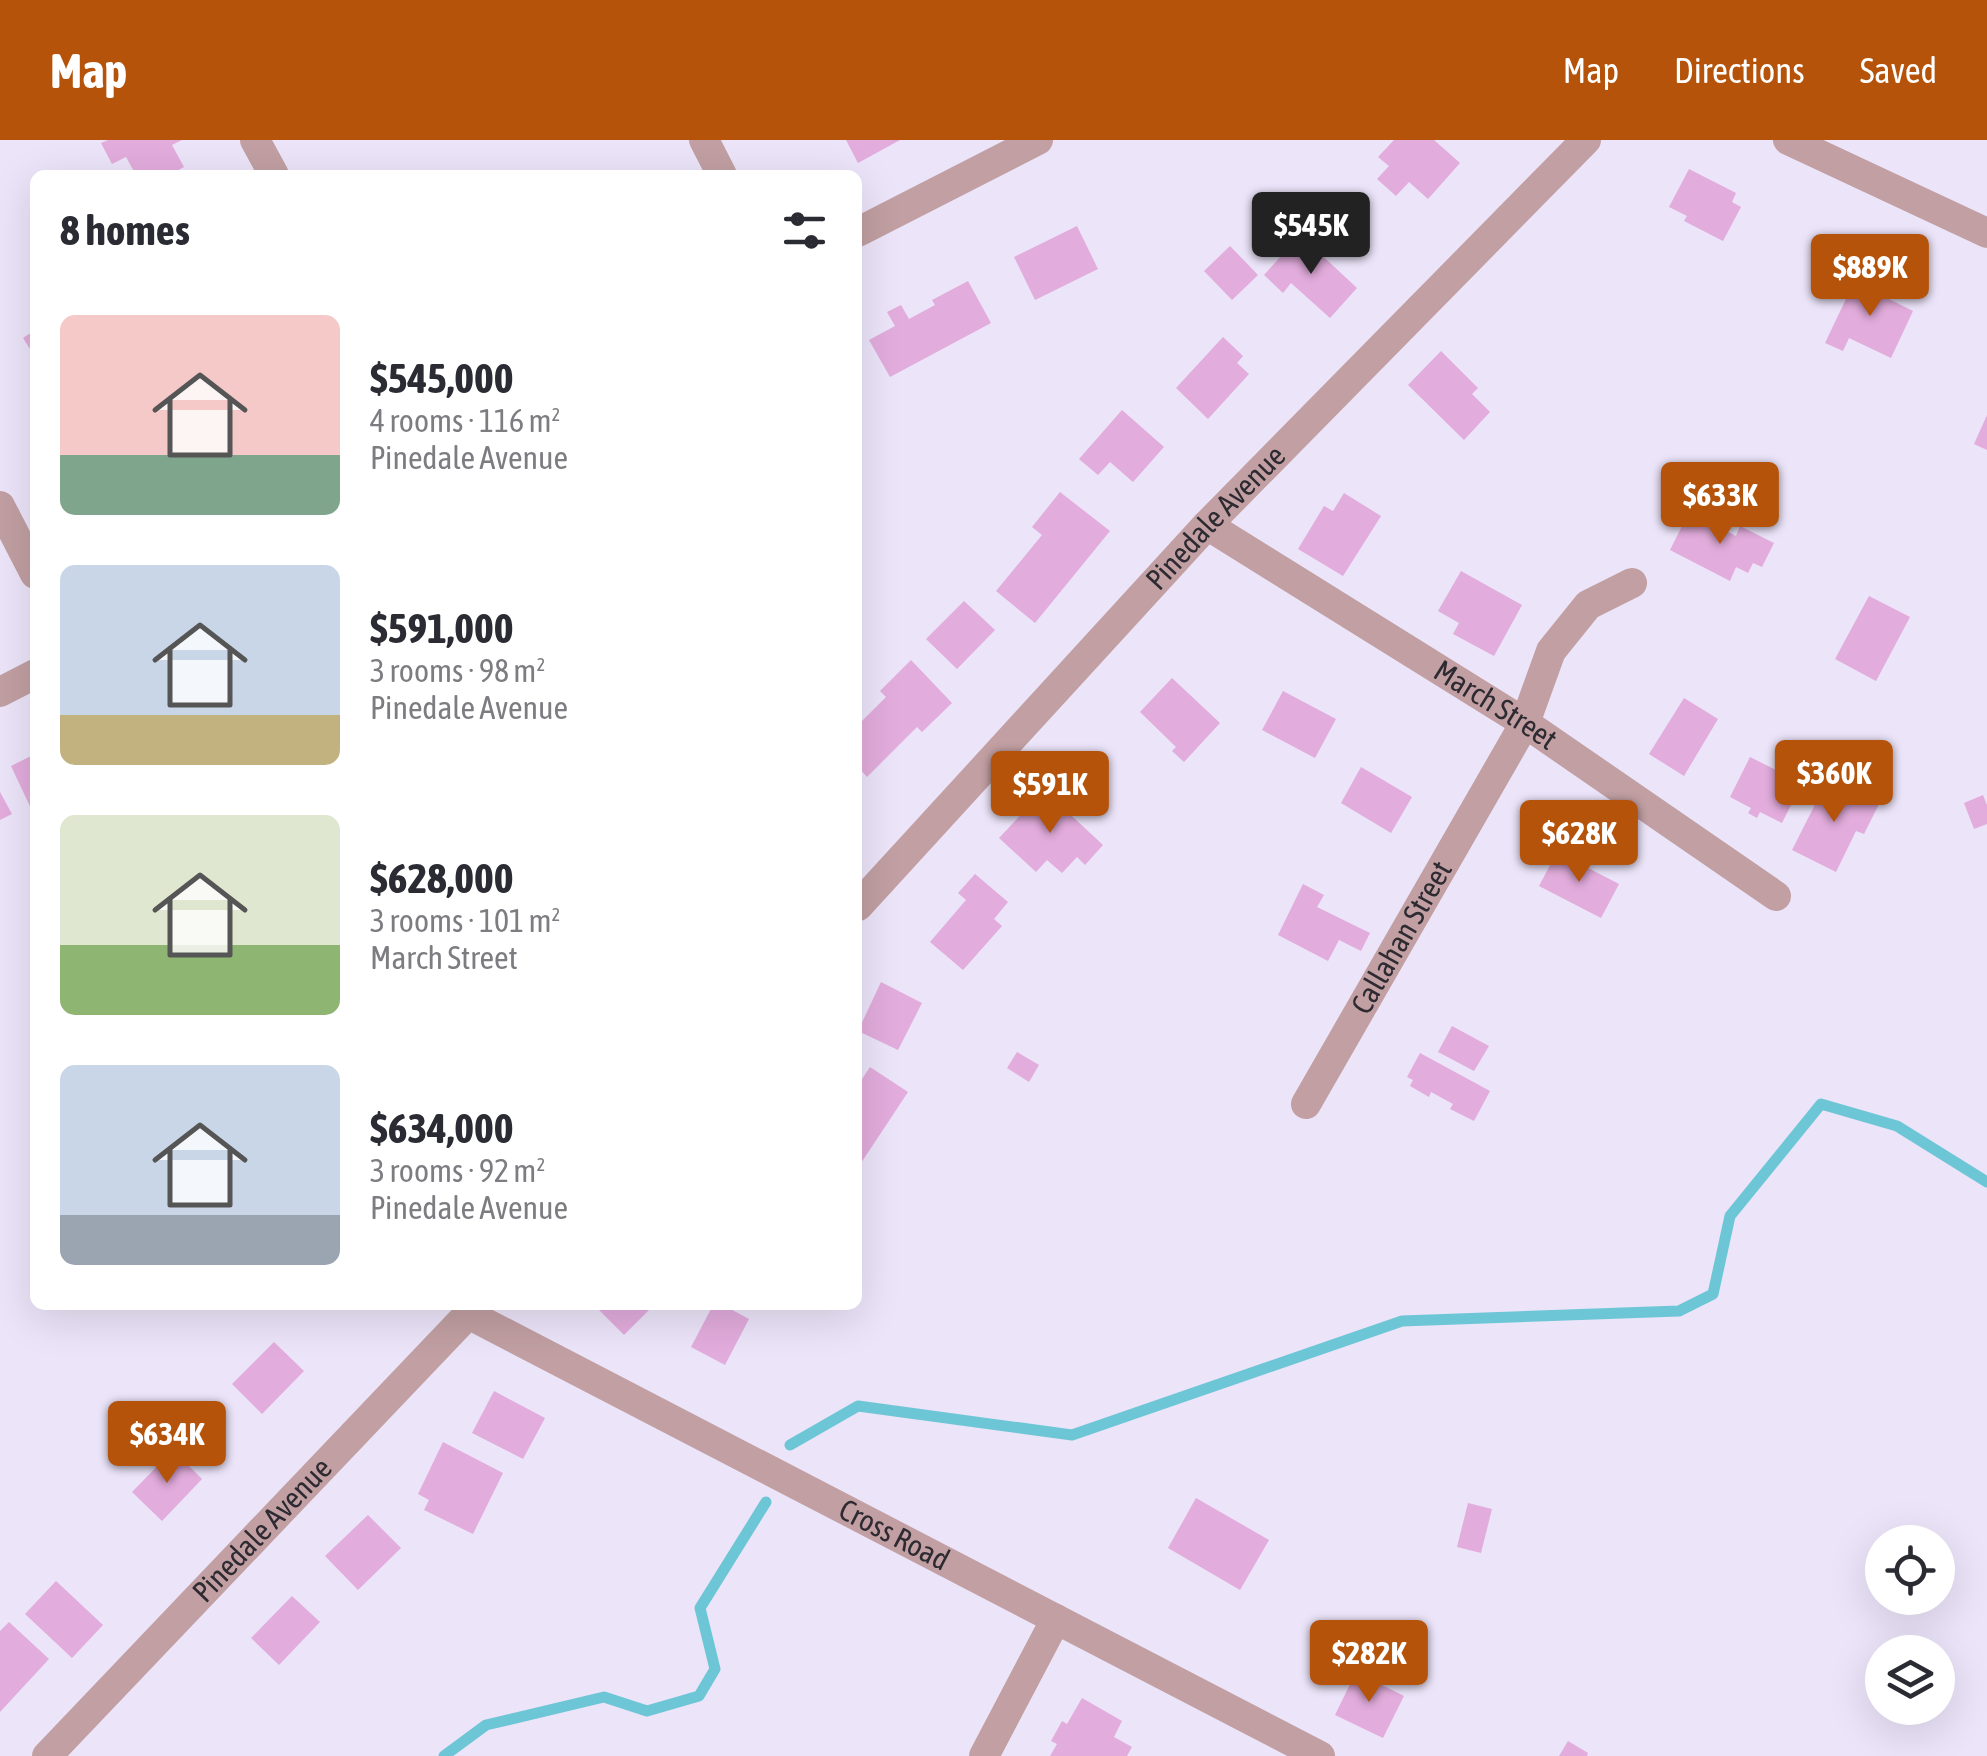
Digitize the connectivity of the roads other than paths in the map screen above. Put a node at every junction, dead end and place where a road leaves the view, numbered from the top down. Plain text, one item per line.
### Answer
1 (256, 140) edge
2 (704, 140) edge
3 (1038, 140) edge
4 (1586, 140) edge
5 (1788, 140) edge
6 (271, 170) edge
7 (719, 170) edge
8 (862, 230) edge
9 (1987, 233) edge
10 (0, 506) edge
11 (1207, 525) junction
12 (30, 564) edge
13 (1632, 583) dead end
14 (30, 677) edge
15 (0, 692) edge
16 (1525, 722) junction
17 (1776, 896) dead end
18 (862, 902) edge
19 (1306, 1104) dead end
20 (473, 1310) edge
21 (1056, 1619) junction
22 (47, 1756) edge
23 (984, 1756) edge
24 (1320, 1756) edge

1 - 6 street
2 - 7 street
3 - 8 street
4 - 11 street, Pinedale Avenue
5 - 9 street
10 - 12 street
11 - 16 street, March Street
11 - 18 street, Pinedale Avenue
13 - 16 street, Callahan Street
14 - 15 street
16 - 17 street, March Street
16 - 19 street, Callahan Street
20 - 21 street, Cross Road
20 - 22 street, Pinedale Avenue
21 - 23 street
21 - 24 street, Cross Road

